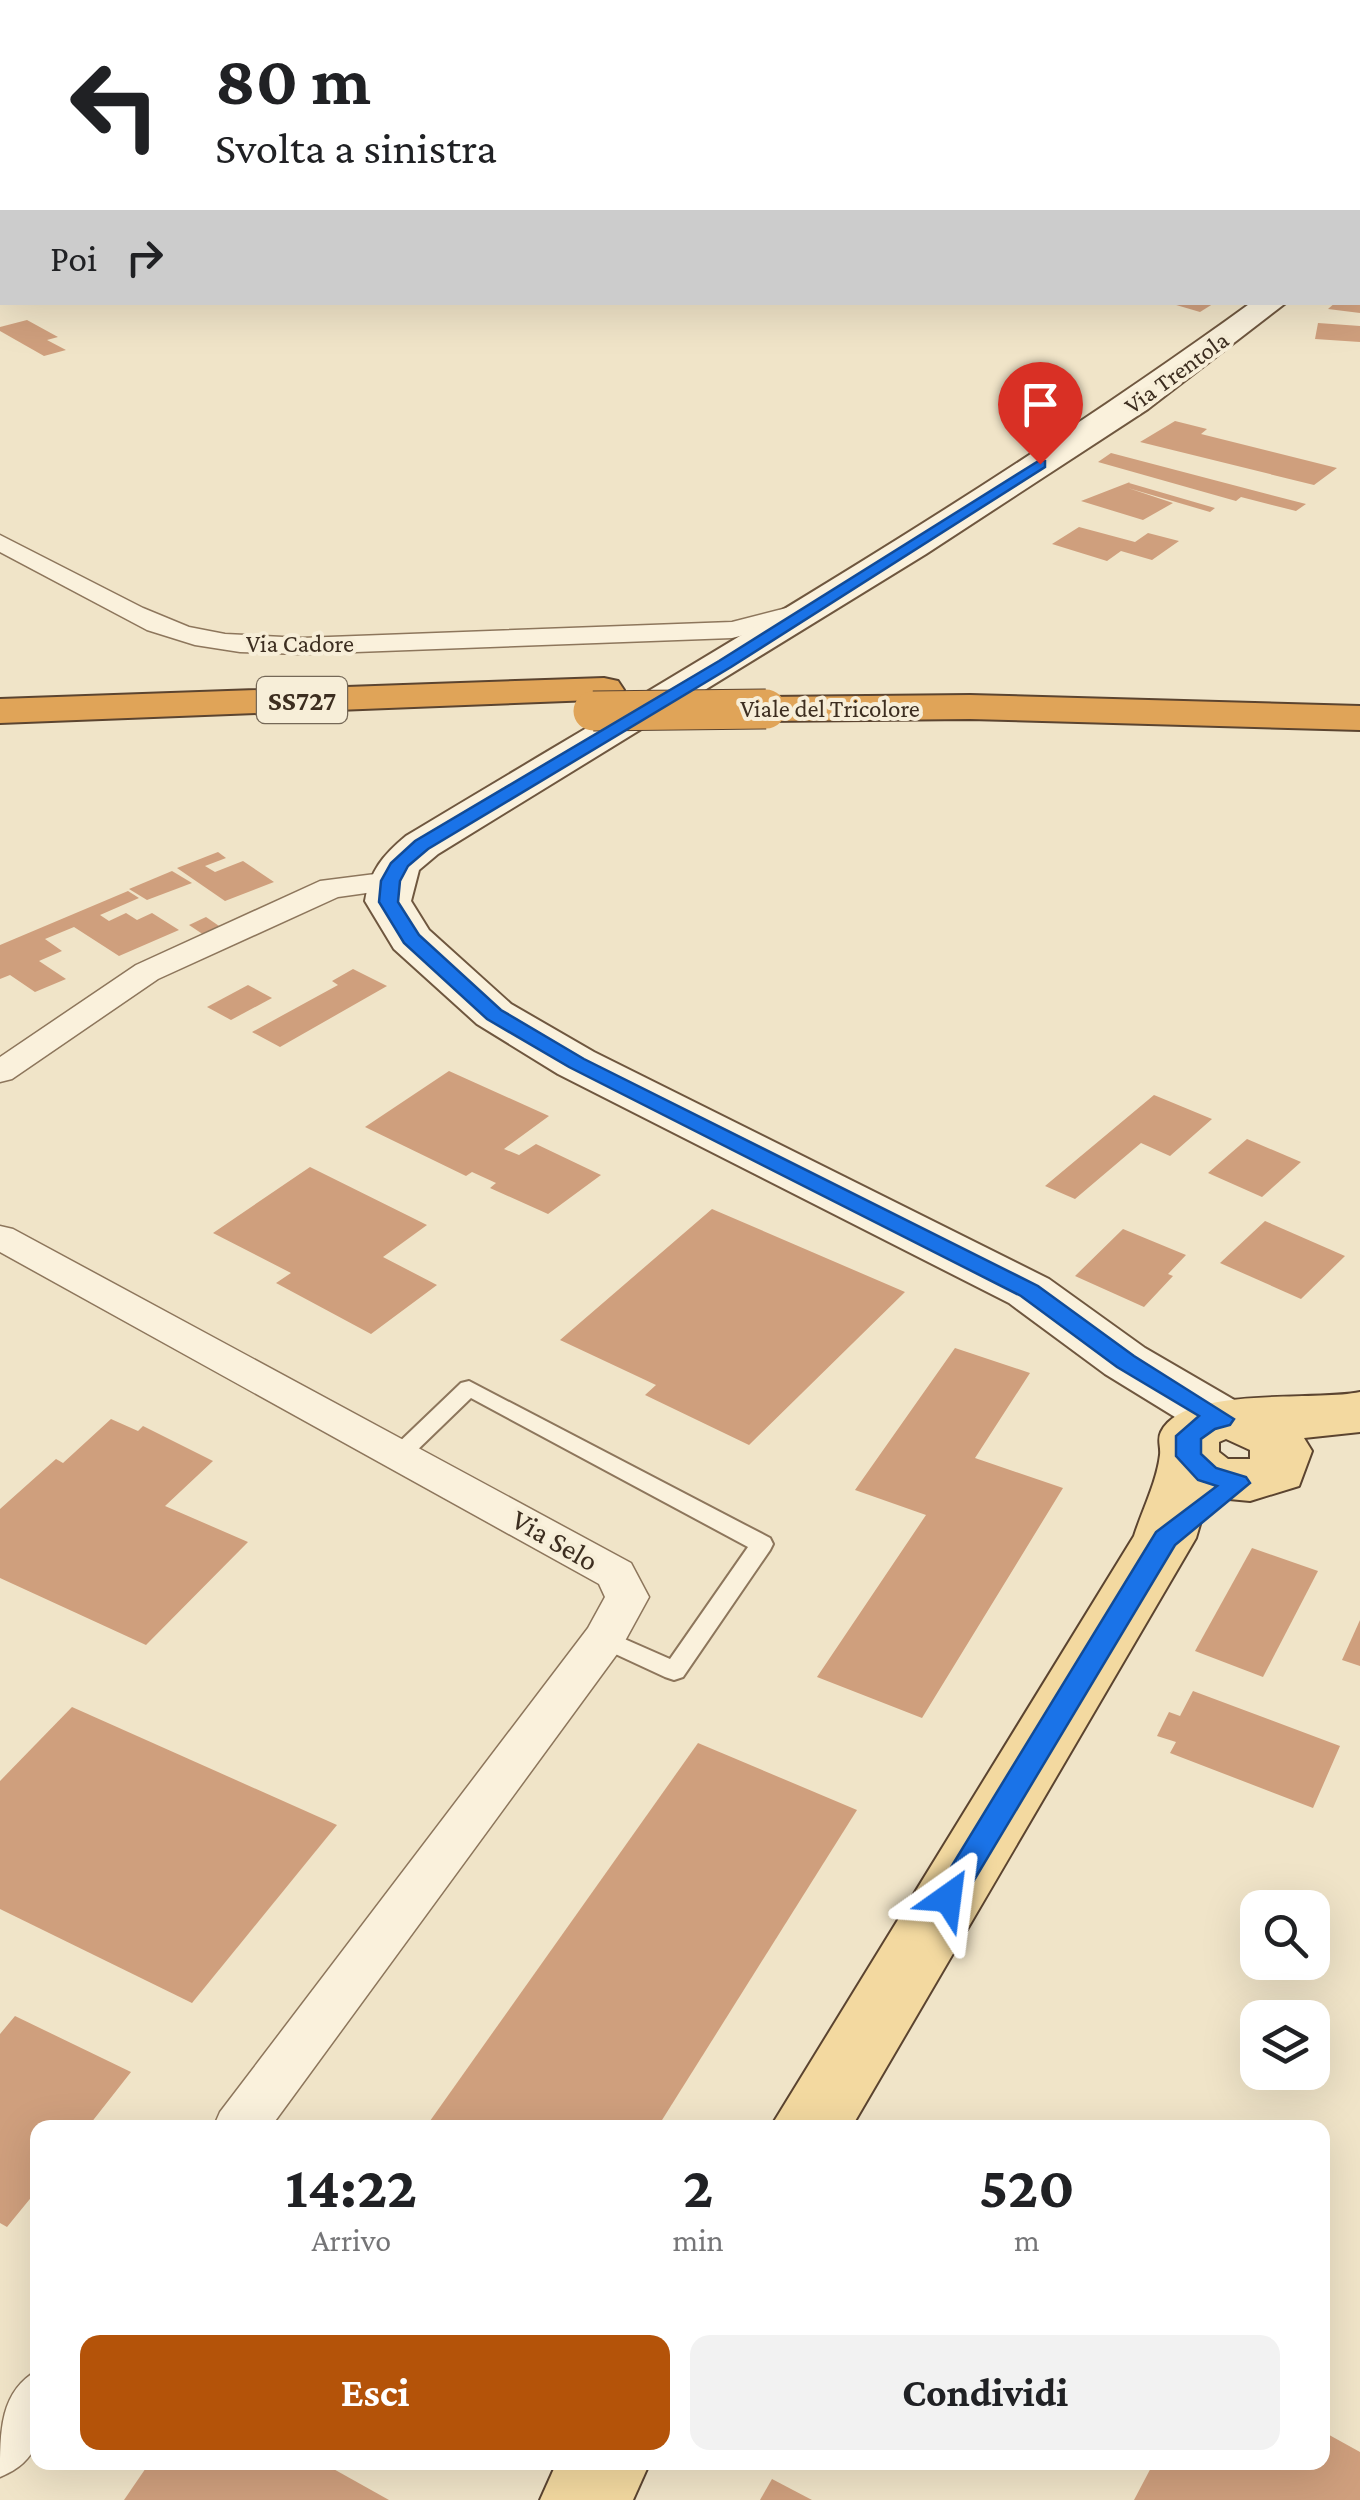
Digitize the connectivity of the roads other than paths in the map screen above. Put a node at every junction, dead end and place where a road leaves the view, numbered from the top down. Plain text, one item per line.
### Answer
1 (1268, 305) edge
2 (0, 542) edge
3 (806, 611) junction
4 (622, 634) junction
5 (725, 664) junction
6 (769, 698) junction
7 (1360, 700) edge
8 (598, 701) junction
9 (0, 711) edge
10 (1360, 718) edge
11 (0, 735) edge
12 (391, 881) junction
13 (0, 1072) edge
14 (0, 1238) edge
15 (1360, 1412) edge
16 (1360, 1432) edge
17 (1226, 1448) junction
18 (401, 1452) junction
19 (604, 1638) junction
20 (245, 2120) edge
21 (814, 2120) edge
22 (30, 2409) edge
23 (0, 2448) edge
24 (601, 2470) edge
25 (584, 2500) edge

1 - 3 street, Via Trentola
2 - 4 street, Via Cadore
3 - 4 street, Via Cadore
3 - 5 street, Via Trentola
4 - 5 street, Via Cadore
5 - 12 street
6 - 7 highway, Viale del Tricolore / SS727
6 - 8 highway, Viale del Tricolore / SS727, bridge
6 - 10 highway, Viale del Tricolore / SS727
8 - 9 highway, Viale del Tricolore / SS727
8 - 11 highway, Viale del Tricolore / SS727
12 - 13 street
12 - 17 street
14 - 18 street, Via Selo
15 - 17 main road
16 - 17 main road
17 - 21 main road
18 - 19 street, Via Selo
18 - 19 lane
19 - 20 street, Via Selo
22 - 23 street
24 - 25 main road

